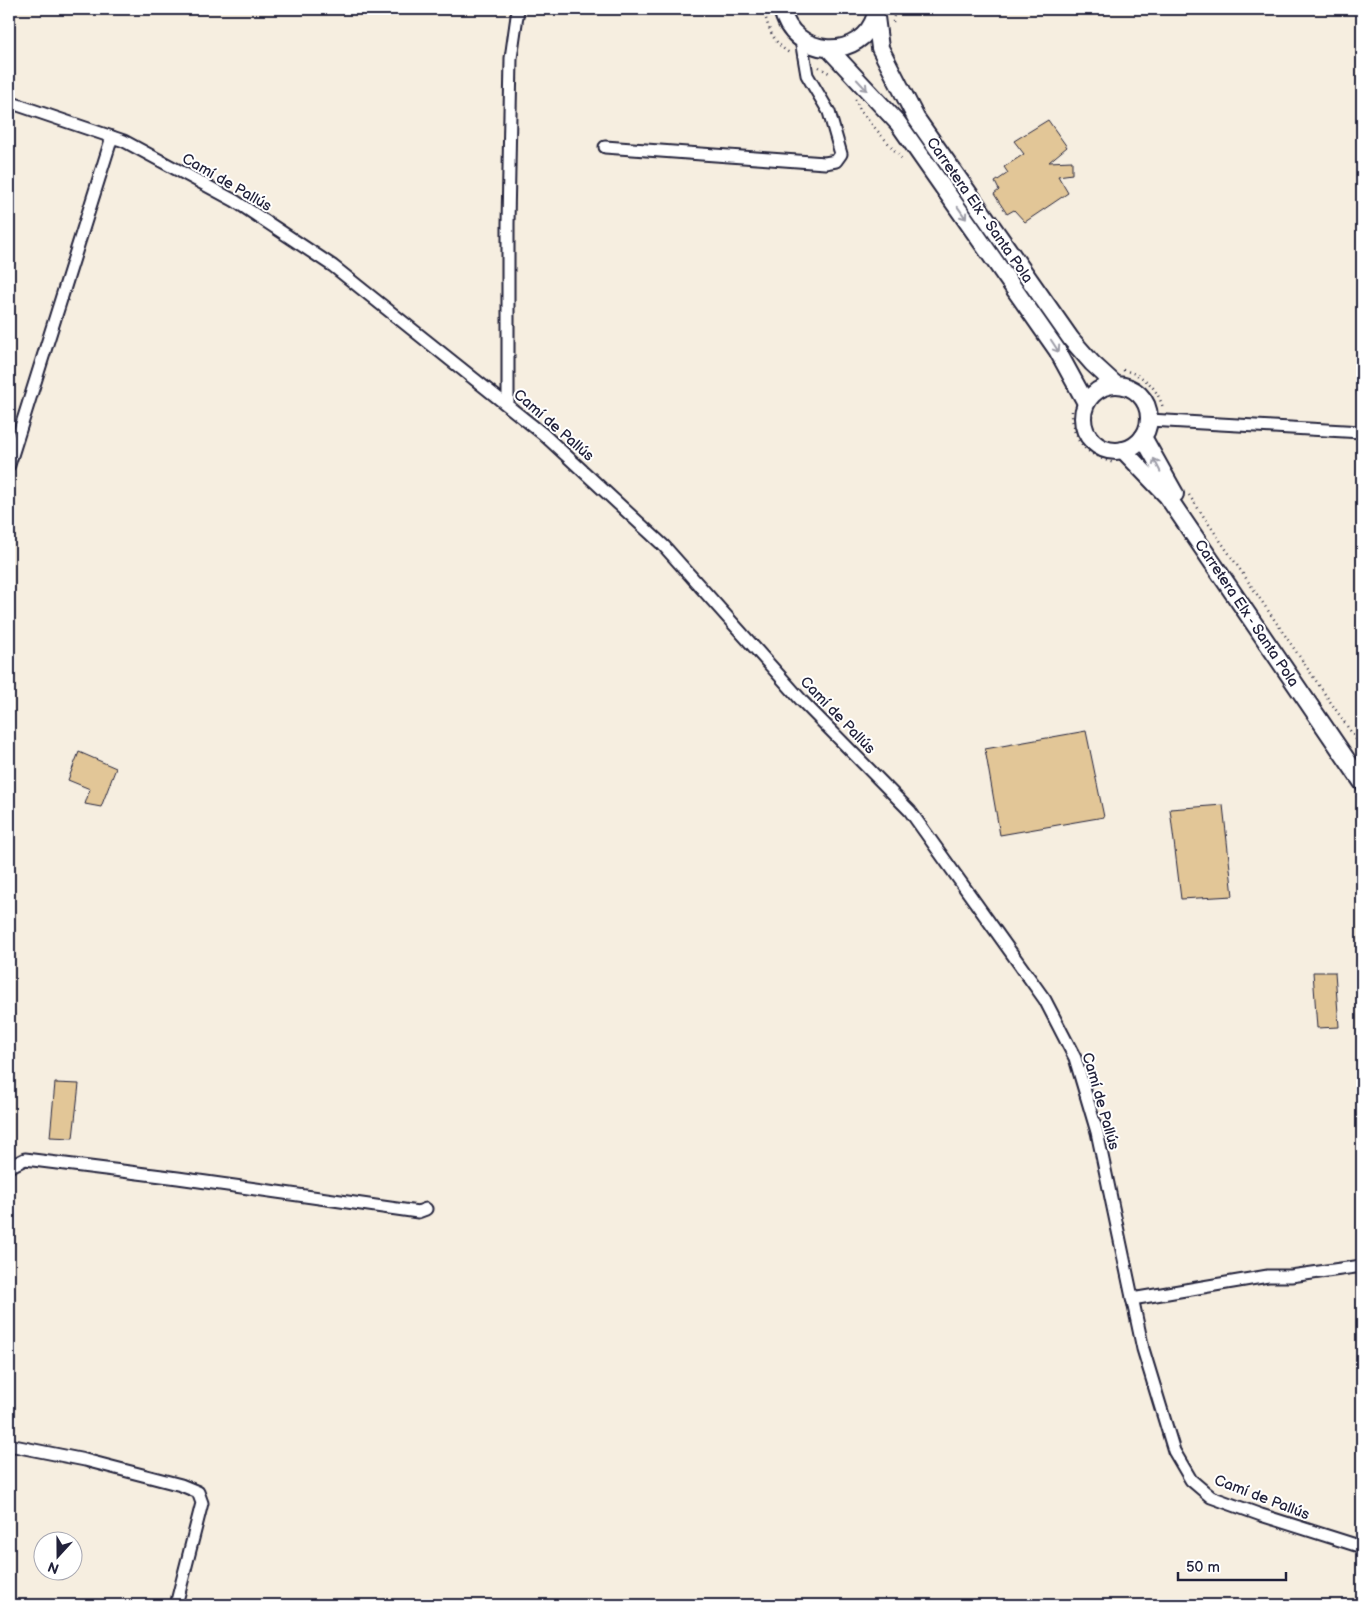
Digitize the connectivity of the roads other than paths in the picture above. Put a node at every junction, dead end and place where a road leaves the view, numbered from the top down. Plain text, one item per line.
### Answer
1 (518, 9) edge
2 (782, 9) edge
3 (876, 13) edge
4 (801, 40) junction
5 (829, 49) junction
6 (9, 102) edge
7 (112, 137) junction
8 (605, 147) dead end
9 (1116, 385) junction
10 (1080, 402) junction
11 (508, 405) junction
12 (1149, 420) junction
13 (1362, 432) edge
14 (1143, 437) junction
15 (1121, 457) junction
16 (9, 464) edge
17 (1362, 765) edge
18 (1358, 786) edge
19 (9, 1167) edge
20 (426, 1208) dead end
21 (1362, 1266) edge
22 (1132, 1299) junction
23 (9, 1446) edge
24 (1362, 1548) edge
25 (176, 1605) edge

1 - 11 street
2 - 4 main road
3 - 5 main road
3 - 9 main road, Carretera Elx - Santa Pola
4 - 5 main road
4 - 8 street
5 -> 10 main road, Carretera Elx - Santa Pola
6 - 7 street, Camí de Pallús
7 - 11 street, Camí de Pallús
7 - 16 street
9 - 10 main road
9 - 12 main road
10 - 15 main road
11 - 22 street, Camí de Pallús
12 - 13 street
12 - 14 main road
14 - 15 main road
17 -> 14 main road, Carretera Elx - Santa Pola
15 - 18 main road, Carretera Elx - Santa Pola
19 - 20 street
21 - 22 street
22 - 24 street, Camí de Pallús
23 - 25 street

